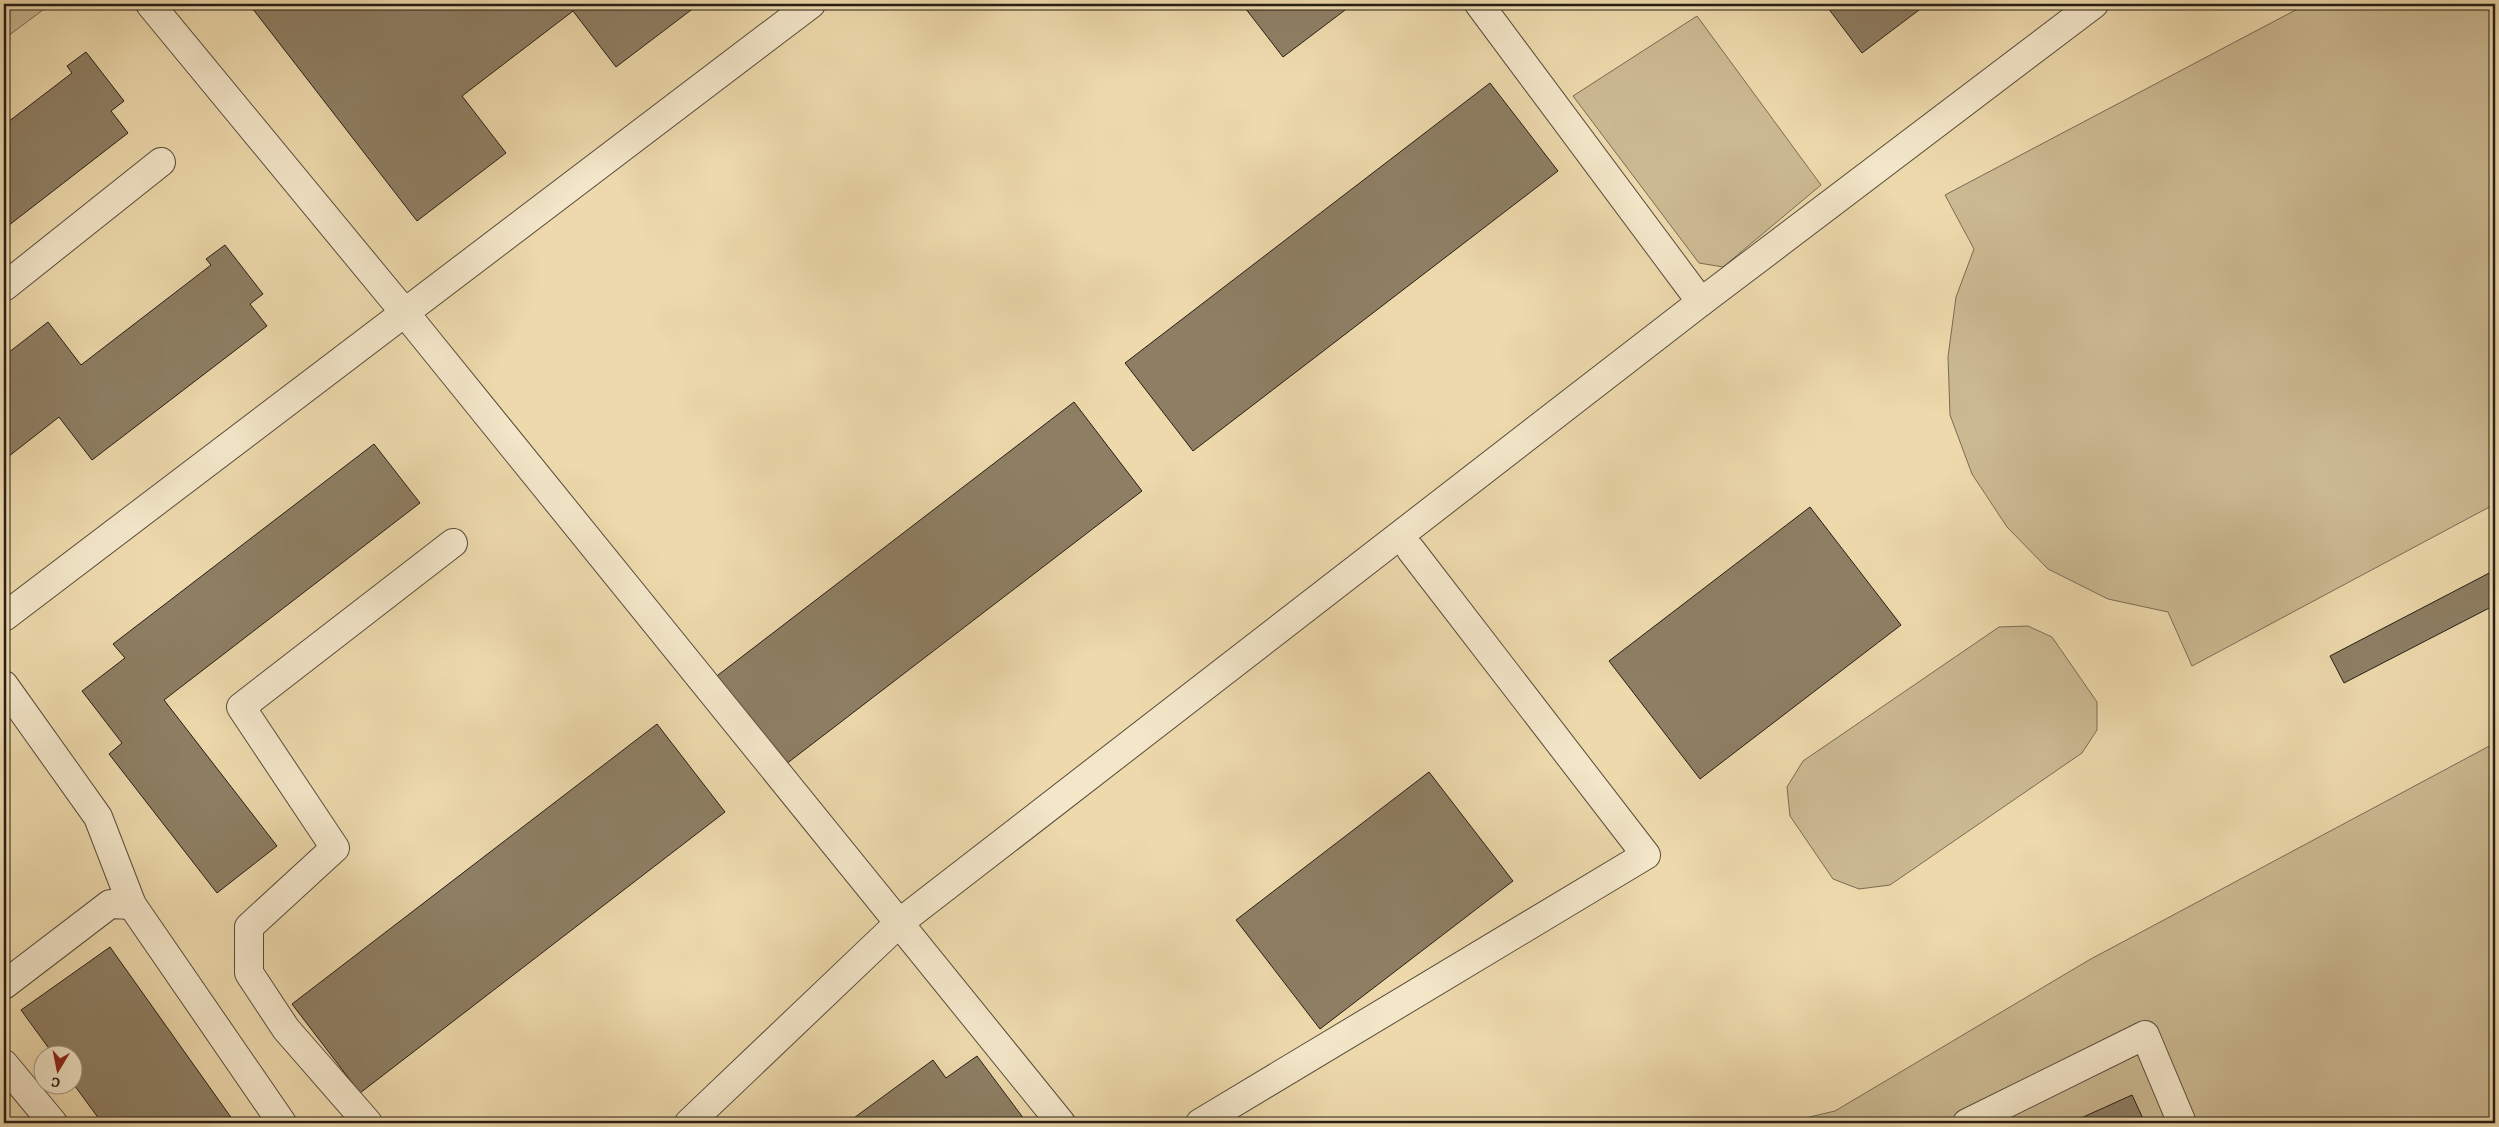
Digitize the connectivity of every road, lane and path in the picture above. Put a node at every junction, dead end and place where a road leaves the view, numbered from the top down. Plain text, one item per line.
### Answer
1 (150, 4) edge
2 (811, 4) edge
3 (1479, 4) edge
4 (2094, 4) edge
5 (161, 162) dead end
6 (4, 287) edge
7 (1701, 302) junction
8 (405, 313) junction
9 (453, 543) dead end
10 (1411, 550) dead end
11 (4, 617) edge
12 (4, 685) edge
13 (132, 905) junction
14 (899, 923) junction
15 (4, 985) edge
16 (4, 1064) edge
17 (53, 1123) edge
18 (282, 1123) edge
19 (368, 1123) edge
20 (689, 1123) edge
21 (1061, 1123) edge
22 (1200, 1123) edge
23 (1967, 1123) edge
24 (2182, 1123) edge

1 - 8 lane
2 - 8 lane
3 - 7 lane
4 - 7 lane
5 - 6 lane
7 - 14 lane
8 - 11 lane
8 - 14 lane
9 - 19 lane
10 - 22 lane
12 - 13 lane
13 - 15 lane
13 - 18 lane
14 - 20 lane
14 - 21 lane
16 - 17 lane
23 - 24 lane

